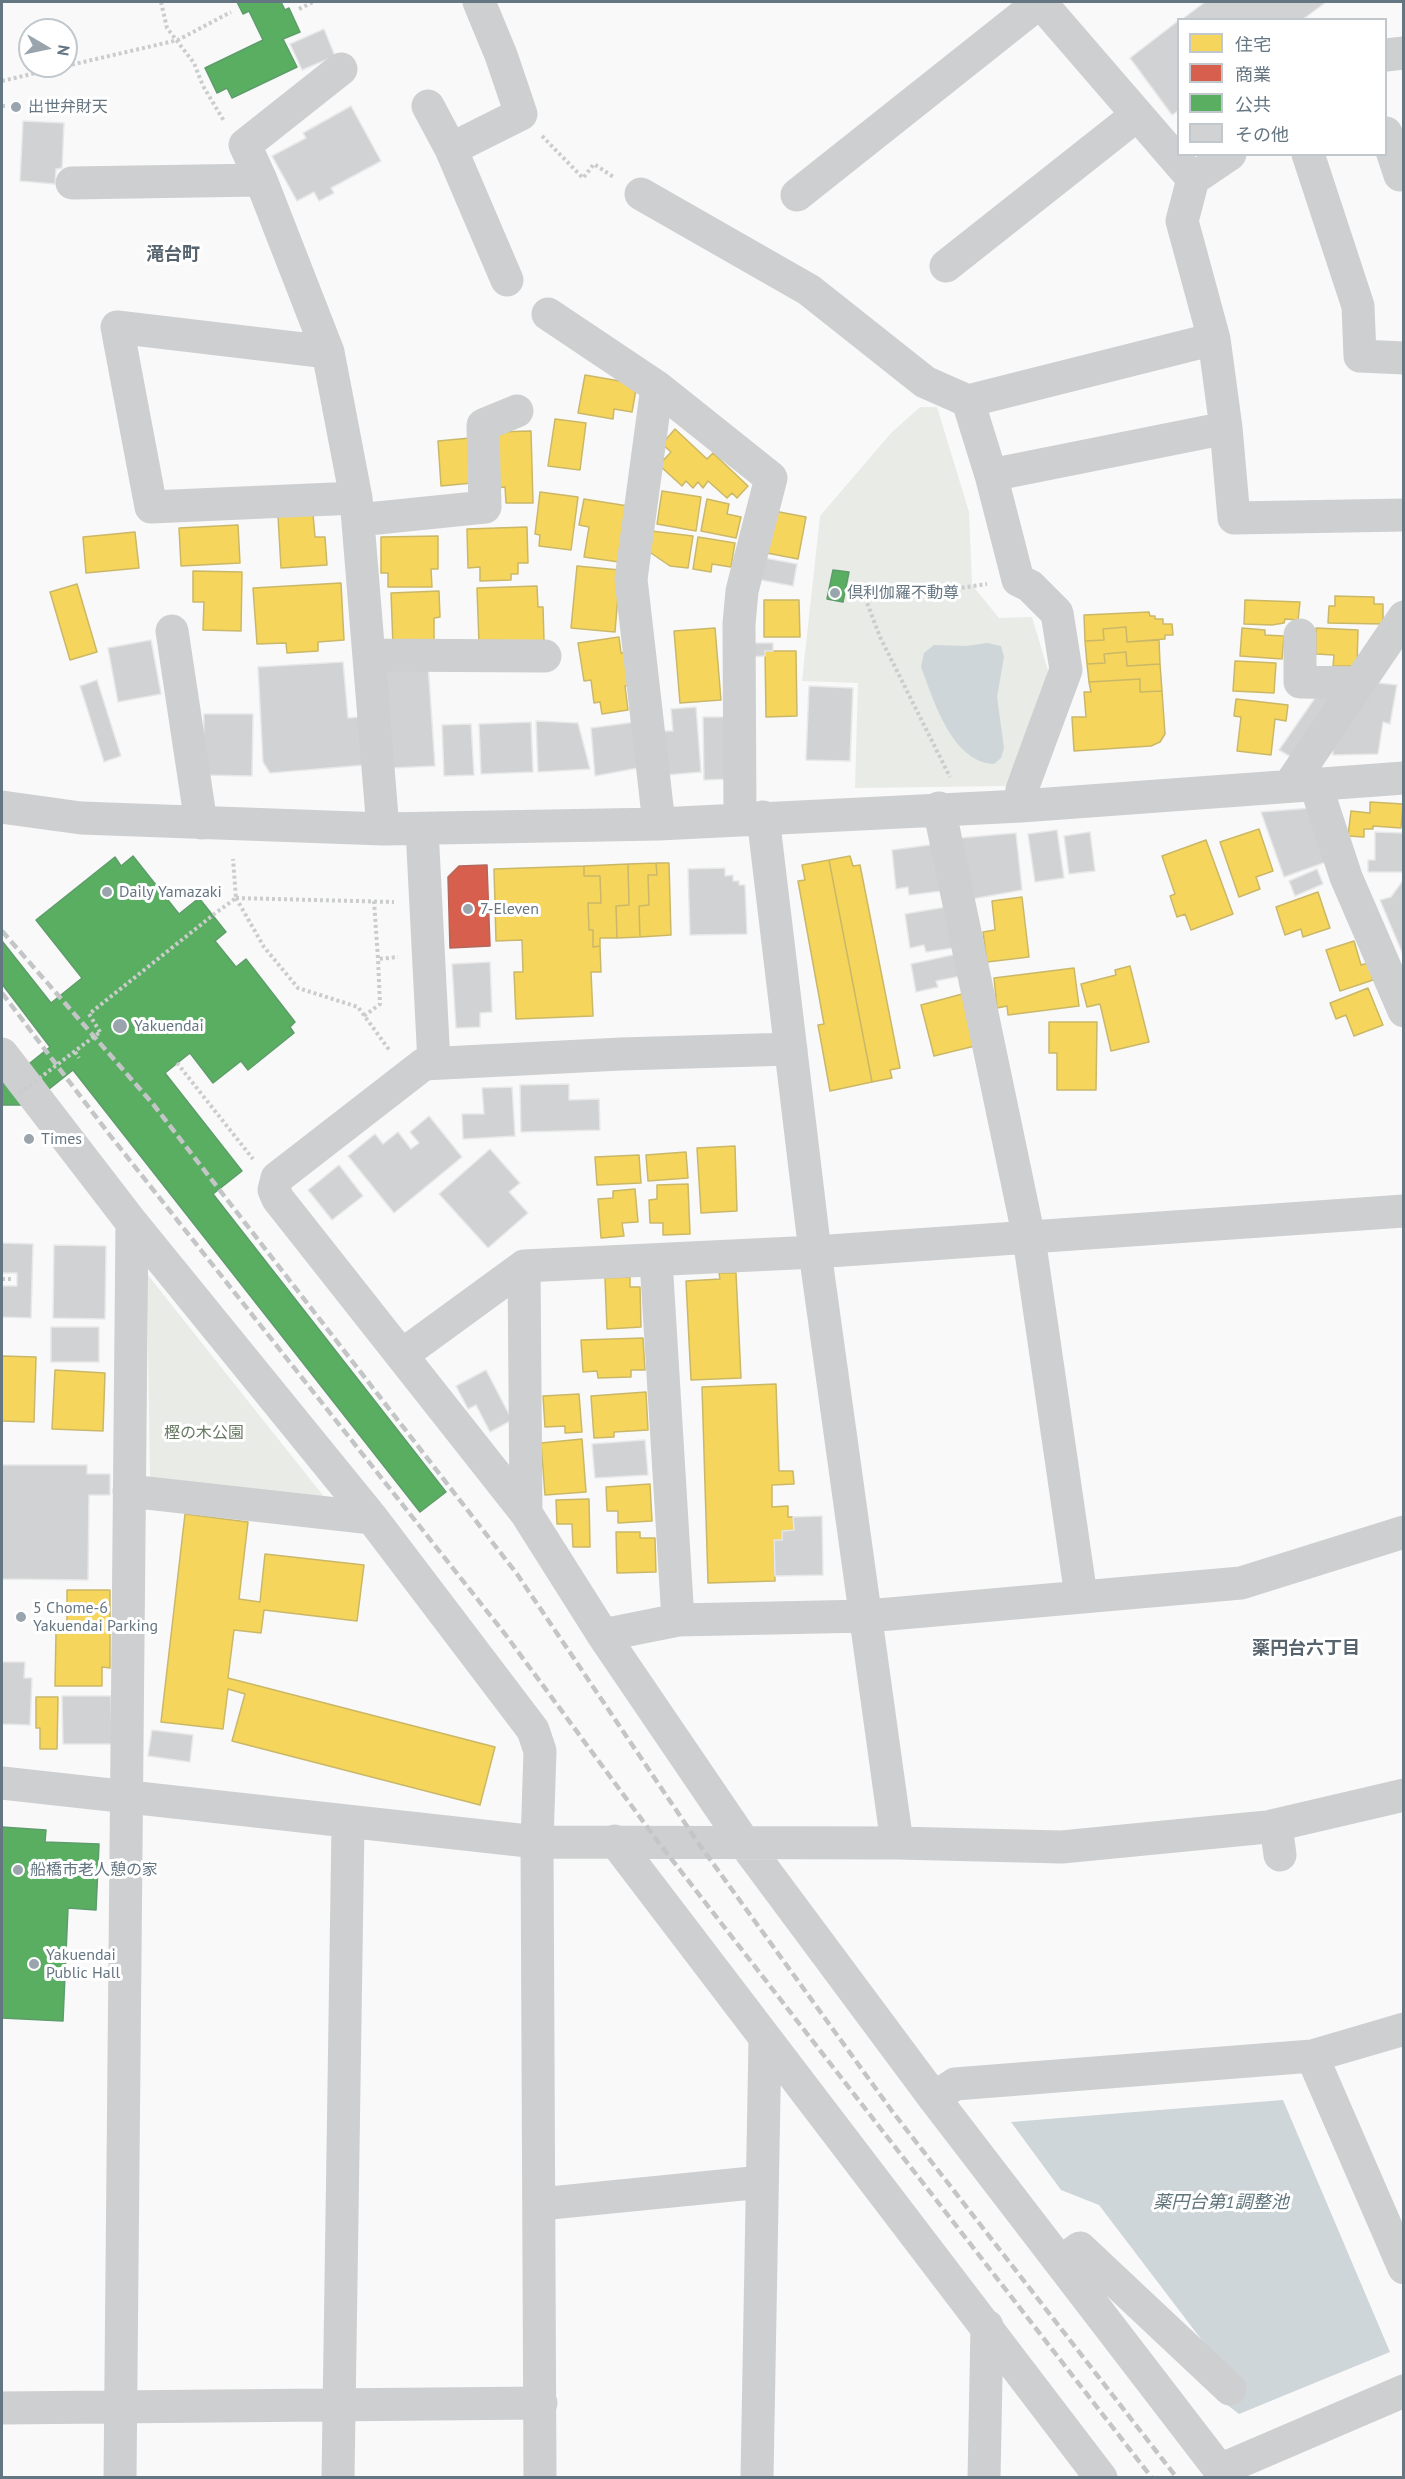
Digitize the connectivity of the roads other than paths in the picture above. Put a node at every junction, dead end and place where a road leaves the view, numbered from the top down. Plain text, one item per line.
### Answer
1 (479, 2) edge
2 (1040, 2) edge
3 (1404, 53) edge
4 (1387, 55) edge
5 (341, 69) dead end
6 (428, 106) dead end
7 (1137, 116) junction
8 (1387, 136) edge
9 (451, 149) junction
10 (1227, 156) edge
11 (1309, 156) edge
12 (1400, 175) dead end
13 (1193, 179) junction
14 (261, 180) junction
15 (72, 183) dead end
16 (641, 194) road end
17 (797, 195) dead end
18 (946, 266) dead end
19 (507, 280) dead end
20 (548, 314) dead end
21 (1214, 339) junction
22 (328, 352) junction
23 (1404, 358) edge
24 (657, 387) junction
25 (968, 401) junction
26 (517, 411) dead end
27 (1226, 428) junction
28 (991, 475) junction
29 (357, 509) junction
30 (1404, 515) edge
31 (1404, 617) edge
32 (172, 631) dead end
33 (1300, 634) dead end
34 (369, 655) junction
35 (545, 656) dead end
36 (1359, 683) junction
37 (1404, 778) edge
38 (1302, 784) junction
39 (945, 794) junction
40 (1021, 806) junction
41 (2, 807) edge
42 (752, 818) junction
43 (201, 823) junction
44 (659, 824) junction
45 (383, 829) junction
46 (423, 829) junction
47 (1404, 1011) edge
48 (791, 1049) junction
49 (2, 1054) edge
50 (434, 1063) junction
51 (1404, 1211) edge
52 (132, 1223) junction
53 (1029, 1238) junction
54 (815, 1252) junction
55 (656, 1260) junction
56 (524, 1266) junction
57 (402, 1355) junction
58 (129, 1491) junction
59 (526, 1513) junction
60 (372, 1518) junction
61 (1404, 1532) edge
62 (1081, 1596) junction
63 (867, 1616) junction
64 (678, 1620) junction
65 (603, 1635) junction
66 (2, 1783) edge
67 (127, 1795) junction
68 (1404, 1795) edge
69 (348, 1823) junction
70 (615, 1841) junction
71 (537, 1842) junction
72 (897, 1843) junction
73 (745, 1844) junction
74 (1404, 2029) edge
75 (765, 2040) junction
76 (1312, 2056) junction
77 (934, 2098) junction
78 (762, 2182) junction
79 (540, 2204) junction
80 (1062, 2261) junction
81 (1404, 2268) edge
82 (987, 2326) junction
83 (1230, 2389) dead end
84 (1404, 2391) edge
85 (540, 2403) junction
86 (339, 2405) junction
87 (121, 2407) junction
88 (2, 2408) edge
89 (1223, 2474) edge
90 (120, 2478) edge
91 (338, 2478) edge
92 (540, 2478) edge
93 (757, 2478) edge
94 (984, 2478) edge
95 (1101, 2478) edge

1 - 9 street
2 - 7 street
2 - 17 street
3 - 4 street
5 - 14 street
6 - 9 street
7 - 13 street
7 - 18 street
8 - 12 street
9 - 19 street
10 - 13 street
11 - 23 street
13 - 21 street
14 - 15 street
14 - 22 street
16 - 25 street
20 - 24 street
21 - 25 street
21 - 27 street
22 - 29 street
22 - 29 street
24 - 42 street
24 - 44 street
25 - 28 street
26 - 29 street
27 - 28 street
27 - 30 street
28 - 40 street
29 - 34 street
31 - 36 street
32 - 43 street
33 - 36 street
34 - 35 street
34 - 45 street
36 - 38 street
37 - 38 street
38 - 40 street
38 - 47 street
39 - 40 street
39 - 42 street
39 - 53 street
41 - 43 street
42 - 44 street
42 - 48 street
43 - 45 street
44 - 46 street
45 - 46 street
46 - 50 street
48 - 50 street
48 - 54 street
49 - 52 street
50 - 57 street
51 - 53 street
52 - 58 street
52 - 60 street
53 - 54 street
53 - 62 street
54 - 55 street
54 - 63 street
55 - 56 street
55 - 64 street
56 - 57 street
56 - 59 street
57 - 59 street
58 - 60 street
58 - 67 street
59 - 65 street
60 - 71 street
61 - 62 street
62 - 63 street
63 - 64 street
63 - 72 street
64 - 65 street
65 - 73 street
66 - 67 street
67 - 69 street
67 - 87 street
68 - 72 street
69 - 71 street
69 - 86 street
70 - 71 street
70 - 73 street
70 - 75 street
71 - 79 street
72 - 73 street
73 - 77 street
74 - 76 street
75 - 78 street
75 - 82 street
76 - 77 street
76 - 81 street
77 - 80 street
78 - 79 street
78 - 93 street
79 - 85 street
80 - 83 street
80 - 89 street
82 - 94 street
82 - 95 street
84 - 89 street
85 - 86 street
85 - 92 street
86 - 87 street
86 - 91 street
87 - 88 street
87 - 90 street

